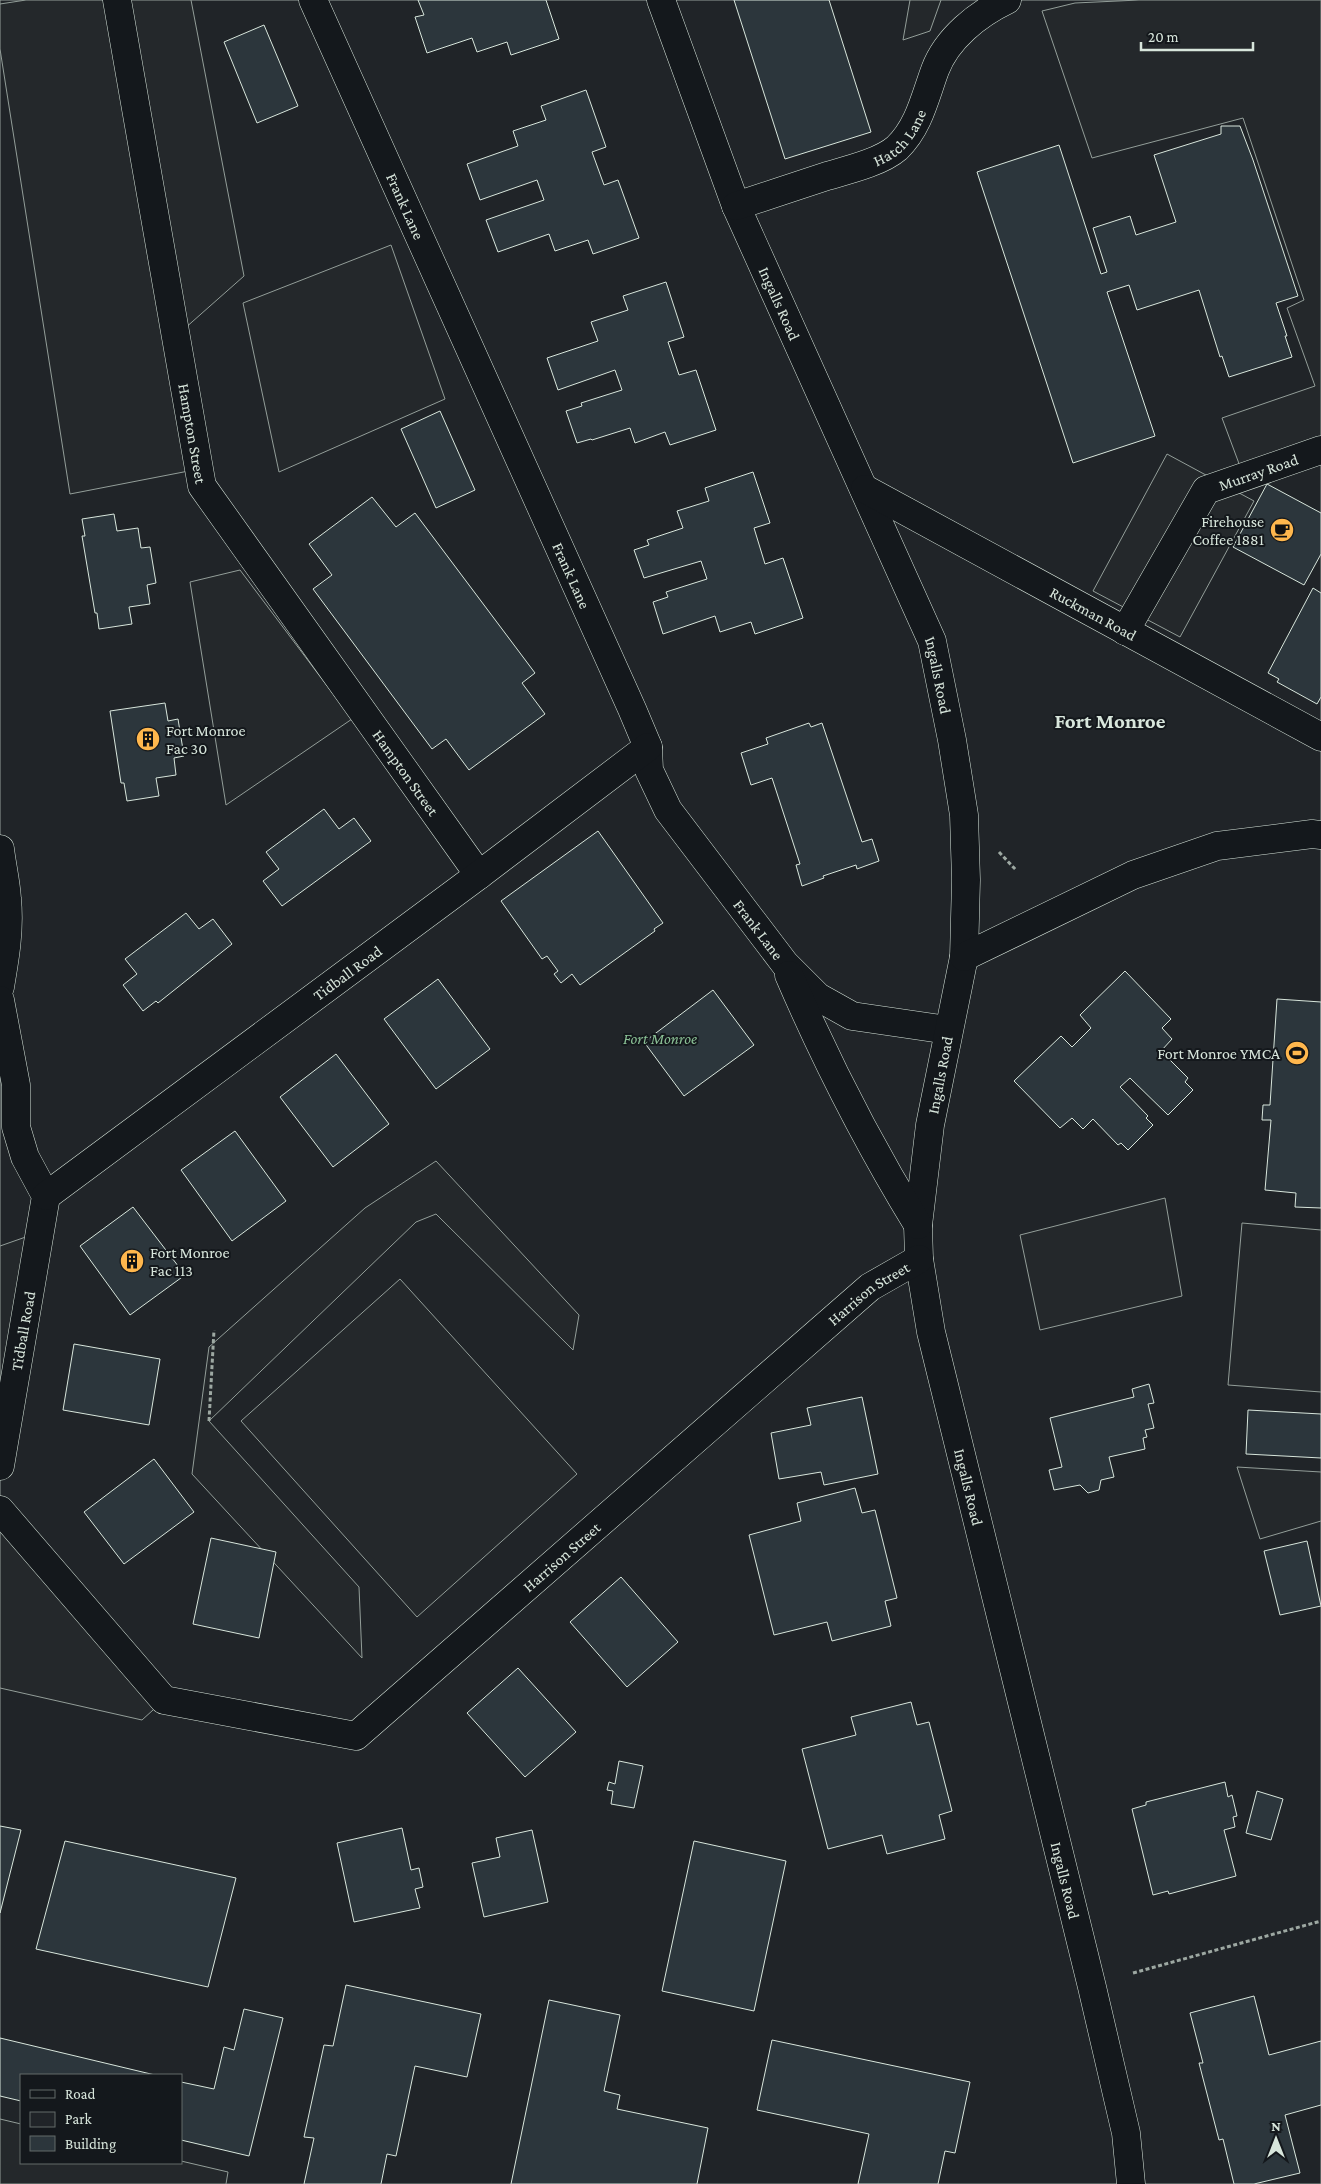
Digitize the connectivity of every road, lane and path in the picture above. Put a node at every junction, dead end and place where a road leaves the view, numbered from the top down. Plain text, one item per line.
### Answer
1 (117, 0) edge
2 (313, 0) edge
3 (661, 0) edge
4 (1008, 0) edge
5 (736, 206) junction
6 (1321, 450) edge
7 (865, 489) junction
8 (1125, 631) junction
9 (1321, 737) edge
10 (648, 747) junction
11 (1318, 832) edge
12 (0, 849) edge
13 (479, 875) junction
14 (964, 957) junction
15 (784, 964) junction
16 (0, 987) edge
17 (0, 1000) edge
18 (948, 1030) junction
19 (46, 1196) junction
20 (918, 1225) junction
21 (919, 1259) junction
22 (214, 1330) dead end
23 (209, 1422) dead end
24 (0, 1466) edge
25 (0, 1510) edge
26 (1321, 1921) edge
27 (1133, 1973) dead end
28 (1131, 2184) edge

1 - 13 street, Hampton Street
2 - 10 street, Frank Lane
3 - 5 street, Ingalls Road
4 - 5 street, Hatch Lane
5 - 7 street, Ingalls Road
6 - 8 street, Murray Road
7 - 8 street, Ruckman Road
7 - 14 street, Ingalls Road
8 - 9 street, Ruckman Road
10 - 13 street, Tidball Road
10 - 15 street, Frank Lane
11 - 14 street
12 - 16 street
13 - 19 street, Tidball Road
14 - 18 street, Ingalls Road
15 - 18 street, Frank Lane
15 - 20 street
17 - 19 street
18 - 20 street, Ingalls Road
19 - 24 street, Tidball Road
20 - 21 street, Ingalls Road
21 - 25 street, Harrison Street
21 - 28 street, Ingalls Road
22 - 23 path
26 - 27 path

